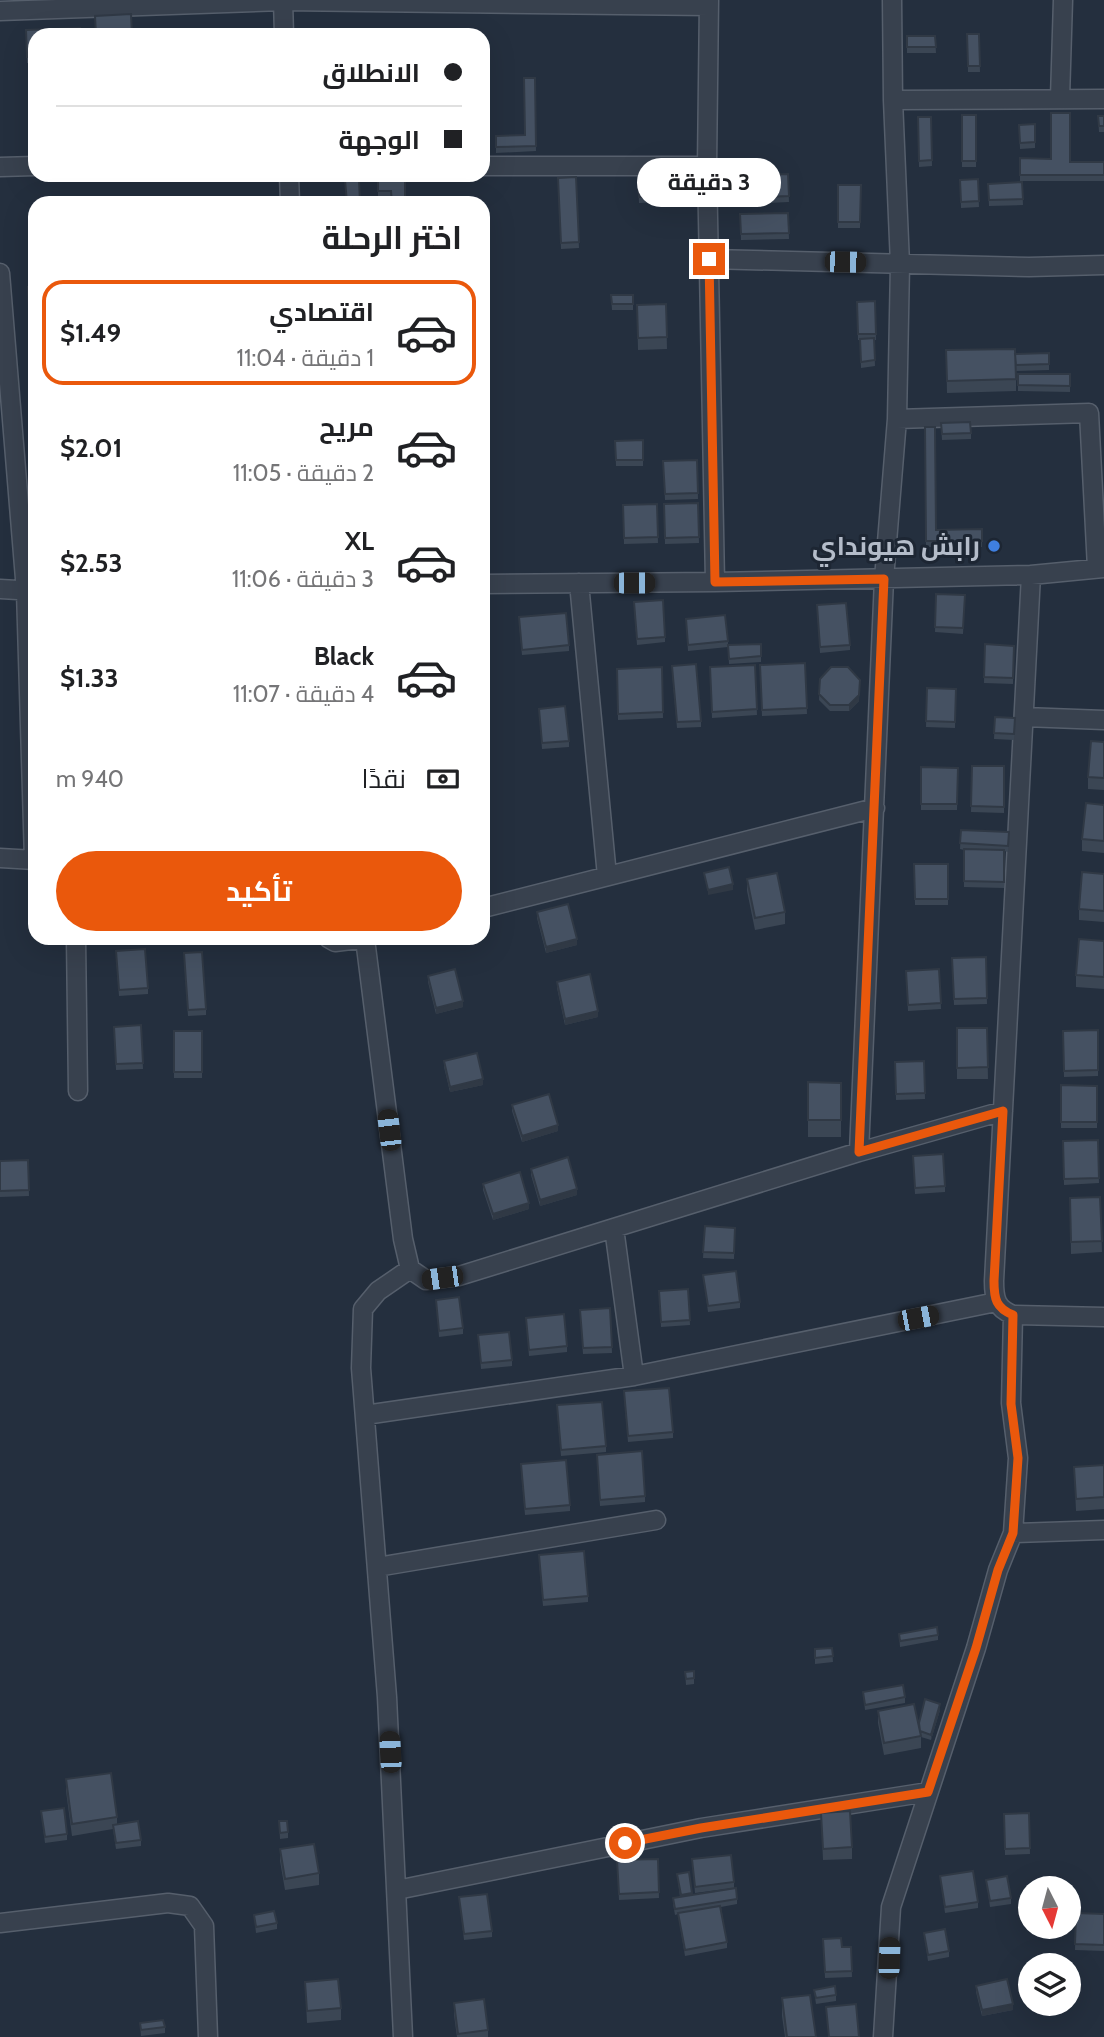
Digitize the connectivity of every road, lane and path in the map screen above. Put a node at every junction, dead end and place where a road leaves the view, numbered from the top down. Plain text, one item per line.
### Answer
1 (892, 0) edge
2 (1063, 0) edge
3 (283, 1) edge
4 (709, 3) edge
5 (0, 10) edge
6 (284, 28) edge
7 (1060, 98) junction
8 (1104, 99) edge
9 (893, 100) junction
10 (28, 166) edge
11 (490, 166) edge
12 (707, 166) junction
13 (0, 167) edge
14 (709, 259) junction
15 (900, 264) junction
16 (1104, 265) edge
17 (0, 274) edge
18 (1096, 413) edge
19 (897, 419) junction
20 (28, 560) edge
21 (1101, 568) edge
22 (1031, 575) junction
23 (884, 579) junction
24 (715, 582) junction
25 (579, 583) junction
26 (490, 584) edge
27 (0, 589) edge
28 (28, 591) edge
29 (1024, 717) junction
30 (1104, 720) edge
31 (875, 808) junction
32 (0, 858) edge
33 (28, 860) edge
34 (607, 876) junction
35 (490, 906) edge
36 (76, 945) edge
37 (367, 945) edge
38 (78, 1091) dead end
39 (1003, 1111) junction
40 (859, 1152) junction
41 (614, 1227) junction
42 (411, 1269) junction
43 (996, 1302) junction
44 (1013, 1315) junction
45 (1104, 1317) edge
46 (634, 1377) junction
47 (365, 1415) junction
48 (656, 1520) dead end
49 (1104, 1530) edge
50 (1013, 1533) junction
51 (377, 1567) junction
52 (928, 1792) junction
53 (397, 1890) junction
54 (0, 1923) edge
55 (208, 2037) edge
56 (403, 2037) edge
57 (883, 2037) edge

1 - 9 street
2 - 7 street
3 - 4 street
3 - 5 street
3 - 6 street
4 - 12 street
7 - 8 street
7 - 9 street
9 - 15 street
10 - 13 street
11 - 12 street
12 - 14 street
14 - 15 street
14 - 24 street
15 - 16 street
15 - 19 street
17 - 20 street
18 - 19 street
18 - 21 street
19 - 23 street
21 - 22 street
22 - 23 street
22 - 29 street
23 - 24 street
23 - 31 street
24 - 25 street
25 - 26 street
25 - 34 street
27 - 28 street
29 - 30 street
29 - 39 street
31 - 34 street
31 - 40 street
32 - 33 street
34 - 35 street
36 - 38 street
37 - 42 street
39 - 40 street
39 - 43 street
40 - 41 street
41 - 42 street
41 - 46 street
42 - 47 street
43 - 44 street
43 - 46 street
44 - 45 street
44 - 50 street
46 - 47 street
47 - 51 street
48 - 51 street
49 - 50 street
50 - 52 street
51 - 53 street
52 - 53 street
52 - 57 street
53 - 56 street
54 - 55 street

